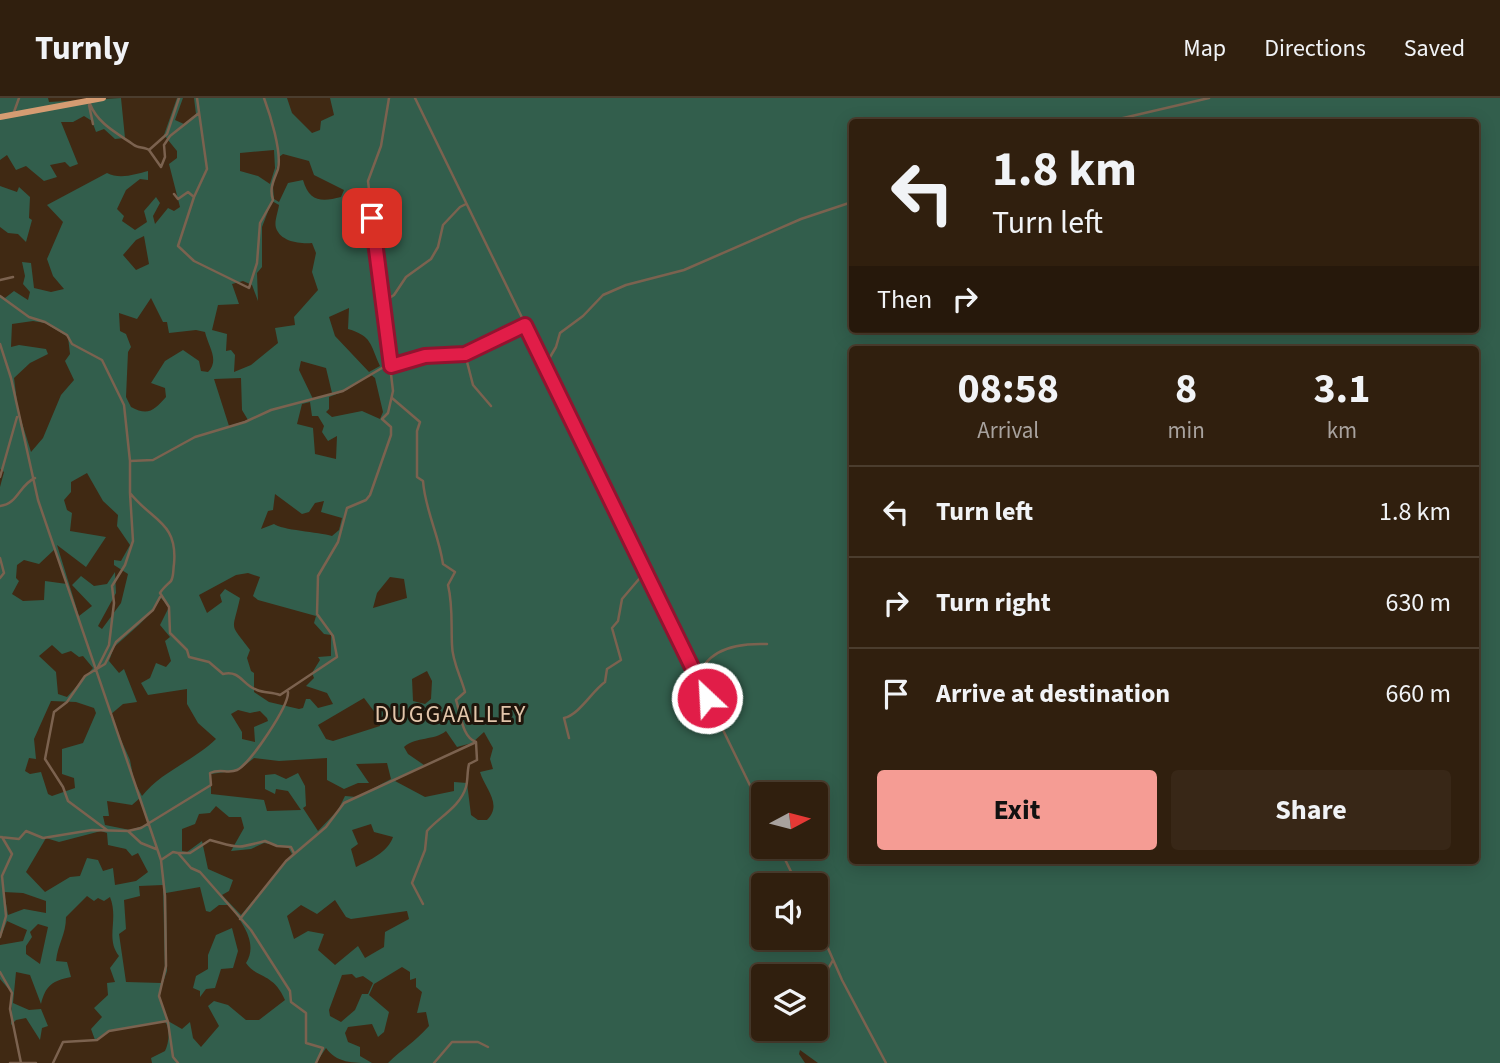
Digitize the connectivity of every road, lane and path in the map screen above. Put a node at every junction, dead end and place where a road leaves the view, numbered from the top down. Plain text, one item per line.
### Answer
1 (19, 98) edge
2 (103, 98) edge
3 (179, 98) edge
4 (197, 98) edge
5 (264, 98) edge
6 (389, 98) edge
7 (415, 98) edge
8 (1209, 98) edge
9 (89, 100) edge
10 (15, 111) junction
11 (199, 113) junction
12 (0, 115) edge
13 (1119, 119) edge
14 (93, 124) dead end
15 (149, 150) junction
16 (174, 194) dead end
17 (194, 197) junction
18 (849, 203) edge
19 (466, 204) junction
20 (13, 277) dead end
21 (0, 280) edge
22 (0, 296) edge
23 (382, 303) junction
24 (525, 325) junction
25 (0, 344) edge
26 (465, 354) junction
27 (544, 365) junction
28 (391, 366) junction
29 (392, 398) junction
30 (491, 406) dead end
31 (18, 413) junction
32 (130, 461) junction
33 (0, 477) edge
34 (35, 478) junction
35 (130, 493) junction
36 (0, 506) edge
37 (0, 558) edge
38 (645, 572) dead end
39 (0, 578) edge
40 (161, 596) junction
41 (767, 644) dead end
42 (97, 670) junction
43 (698, 680) junction
44 (288, 692) junction
45 (569, 738) dead end
46 (474, 743) junction
47 (751, 788) edge
48 (151, 824) junction
49 (107, 830) junction
50 (128, 831) junction
51 (1, 837) edge
52 (156, 849) junction
53 (178, 853) junction
54 (295, 853) junction
55 (161, 860) junction
56 (423, 904) dead end
57 (240, 919) junction
58 (0, 937) edge
59 (828, 948) edge
60 (833, 960) dead end
61 (828, 969) edge
62 (0, 972) edge
63 (168, 1022) junction
64 (488, 1047) dead end
65 (22, 1062) edge
66 (10, 1063) edge
67 (36, 1063) edge
68 (53, 1063) edge
69 (178, 1063) edge
70 (316, 1063) edge
71 (434, 1063) edge
72 (886, 1063) edge

1 - 10 street
2 - 9 highway
3 - 15 street
4 - 11 street
5 - 17 street
6 - 23 street
7 - 19 street
8 - 13 street
9 - 10 highway
9 - 12 highway
9 - 14 street
9 - 15 street
10 - 12 highway
11 - 15 street
11 - 17 street
16 - 17 street
18 - 27 street
19 - 23 street
19 - 24 street
20 - 21 street
22 - 32 street
23 - 28 street
24 - 26 street
24 - 27 street
25 - 31 street
26 - 28 street
26 - 30 street
27 - 43 street
28 - 29 street
28 - 32 street
29 - 44 street
29 - 46 street
31 - 33 street
31 - 34 street
32 - 35 street
34 - 36 street
34 - 42 street
35 - 40 street
35 - 42 street
37 - 39 street
38 - 45 street
40 - 42 street
40 - 44 street
41 - 43 street
42 - 48 street
42 - 49 street
43 - 47 street
44 - 48 street
46 - 54 street
46 - 56 street
48 - 50 street
48 - 52 street
49 - 50 street
49 - 51 street
50 - 52 street
51 - 58 street
52 - 55 street
53 - 54 street
53 - 55 street
53 - 57 street
54 - 57 street
55 - 63 street
57 - 70 street
59 - 72 street
60 - 61 street
62 - 65 street
63 - 68 street
63 - 69 street
64 - 71 street
65 - 66 street
65 - 67 street

